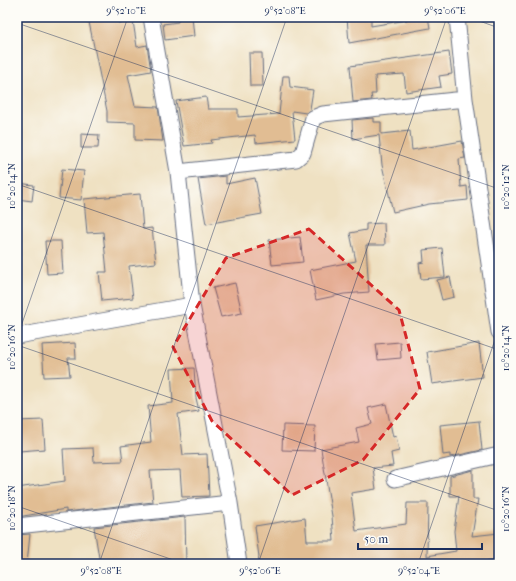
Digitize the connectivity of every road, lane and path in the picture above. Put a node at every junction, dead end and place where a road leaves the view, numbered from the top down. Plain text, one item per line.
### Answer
1 (151, 17) edge
2 (457, 17) edge
3 (465, 99) junction
4 (178, 172) junction
5 (192, 305) junction
6 (499, 332) edge
7 (17, 336) edge
8 (499, 455) edge
9 (395, 479) dead end
10 (230, 503) junction
11 (17, 526) edge
12 (238, 564) edge

1 - 4 street
2 - 3 street
3 - 4 street
3 - 6 street
4 - 5 street
5 - 7 street
5 - 10 street
8 - 9 street
10 - 11 street
10 - 12 street

